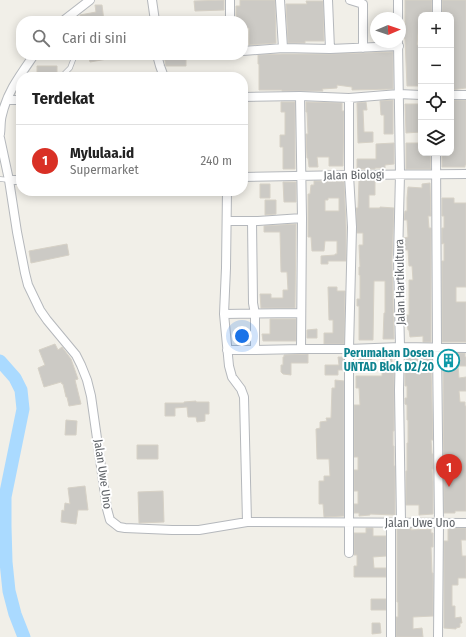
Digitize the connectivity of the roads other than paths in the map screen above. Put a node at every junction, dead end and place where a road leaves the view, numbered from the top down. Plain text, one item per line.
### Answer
1 (90, 0) edge
2 (152, 0) edge
3 (230, 0) edge
4 (280, 0) edge
5 (328, 0) edge
6 (350, 0) edge
7 (398, 0) edge
8 (437, 0) edge
9 (364, 2) edge
10 (398, 12) edge
11 (437, 12) edge
12 (71, 16) edge
13 (154, 16) edge
14 (230, 16) edge
15 (370, 47) edge
16 (282, 48) junction
17 (363, 48) junction
18 (398, 48) edge
19 (330, 49) junction
20 (248, 51) edge
21 (31, 60) edge
22 (73, 60) edge
23 (158, 60) edge
24 (22, 72) edge
25 (66, 72) edge
26 (162, 72) edge
27 (16, 82) edge
28 (399, 94) junction
29 (418, 95) edge
30 (454, 95) edge
31 (466, 95) edge
32 (300, 96) junction
33 (248, 97) edge
34 (349, 98) junction
35 (7, 100) junction
36 (16, 100) edge
37 (0, 134) edge
38 (0, 138) edge
39 (436, 156) edge
40 (400, 174) junction
41 (436, 174) junction
42 (466, 174) edge
43 (349, 175) junction
44 (302, 176) junction
45 (248, 177) edge
46 (4, 180) edge
47 (16, 180) edge
48 (226, 196) edge
49 (302, 218) junction
50 (227, 221) junction
51 (252, 221) junction
52 (301, 313) junction
53 (224, 314) junction
54 (255, 314) junction
55 (400, 347) junction
56 (437, 347) junction
57 (301, 348) junction
58 (466, 348) edge
59 (349, 349) junction
60 (227, 350) junction
61 (255, 350) junction
62 (247, 522) junction
63 (401, 522) junction
64 (439, 522) junction
65 (350, 523) junction
66 (391, 523) junction
67 (466, 523) edge
68 (349, 553) dead end
69 (391, 637) edge
70 (438, 637) edge

1 - 12 street
2 - 13 street
3 - 14 street
4 - 16 street
5 - 19 street
6 - 9 street
7 - 10 street
8 - 11 street
9 - 17 street
15 - 17 street
16 - 19 street
16 - 20 street
17 - 19 street
18 - 28 street, Jalan Hartikultura
21 - 24 street
22 - 25 lane
23 - 26 street
27 - 35 street
28 - 29 street
28 - 34 street
28 - 40 street, Jalan Hartikultura
30 - 31 street
32 - 33 street
32 - 34 street
32 - 44 street
34 - 43 street
35 - 36 street
35 - 37 street
38 - 46 street, Jalan Uwe Uno
39 - 41 street
40 - 41 street, Jalan Biologi
40 - 43 street, Jalan Biologi
40 - 55 street, Jalan Hartikultura
41 - 42 street, Jalan Biologi
41 - 56 street
43 - 44 street, Jalan Biologi
43 - 59 street
44 - 45 street, Jalan Biologi
44 - 49 street
46 - 47 street
46 - 62 street, Jalan Uwe Uno
48 - 50 street
49 - 51 street
49 - 52 street
50 - 51 street
50 - 53 street
51 - 54 street
52 - 54 street
52 - 57 street
53 - 54 street
53 - 60 street
54 - 61 street
55 - 56 street
55 - 59 street
55 - 63 street, Jalan Hartikultura
56 - 58 street
56 - 64 street
57 - 59 street
57 - 61 street
59 - 65 street
60 - 61 street
60 - 62 street
62 - 65 street, Jalan Uwe Uno
63 - 64 street, Jalan Uwe Uno
63 - 66 street, Jalan Uwe Uno
64 - 67 street, Jalan Uwe Uno
64 - 70 street
65 - 66 street, Jalan Uwe Uno
65 - 68 street
66 - 69 street

